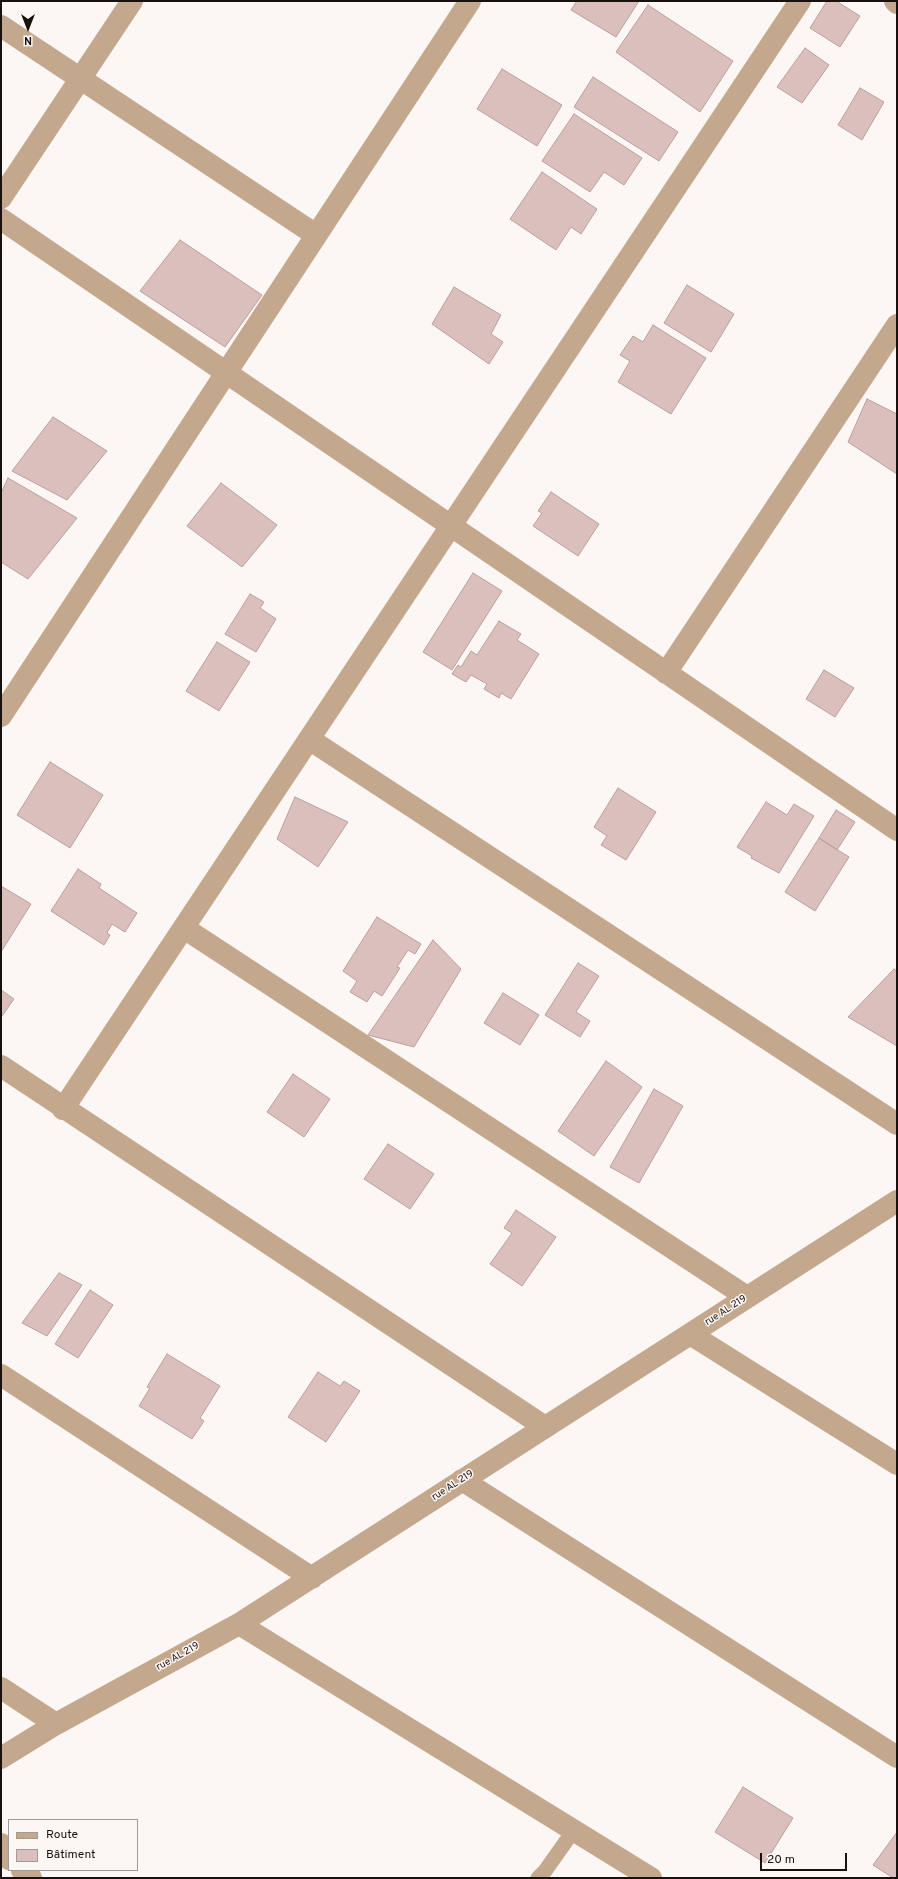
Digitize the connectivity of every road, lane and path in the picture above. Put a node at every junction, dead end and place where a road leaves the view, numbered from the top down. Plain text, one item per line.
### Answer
1 (132, 1) edge
2 (470, 1) edge
3 (800, 1) edge
4 (1, 26) edge
5 (81, 79) junction
6 (1, 198) edge
7 (1, 219) edge
8 (316, 235) junction
9 (897, 325) edge
10 (226, 373) junction
11 (451, 526) junction
12 (666, 673) junction
13 (1, 716) edge
14 (309, 739) junction
15 (897, 830) edge
16 (184, 928) junction
17 (1, 1066) edge
18 (63, 1109) junction
19 (897, 1124) edge
20 (893, 1208) edge
21 (747, 1297) junction
22 (690, 1334) junction
23 (1, 1376) edge
24 (545, 1427) junction
25 (897, 1464) edge
26 (462, 1480) junction
27 (312, 1578) junction
28 (239, 1624) junction
29 (1, 1688) edge
30 (56, 1724) junction
31 (897, 1757) edge
32 (1, 1758) edge
33 (574, 1830) junction
34 (1, 1844) edge
35 (8, 1857) edge
36 (23, 1871) edge
37 (31, 1878) edge
38 (538, 1878) edge
39 (651, 1878) edge

1 - 5 street
2 - 8 street
3 - 11 street
4 - 5 street
5 - 6 street
5 - 8 street
7 - 10 street
8 - 10 street
9 - 12 street
10 - 11 street
10 - 13 street
11 - 12 street
11 - 14 street
12 - 15 street
14 - 16 street
14 - 19 street
16 - 18 street
16 - 21 street
17 - 18 street
18 - 24 street
20 - 21 street, rue AL 219
21 - 22 street, rue AL 219
22 - 24 street, rue AL 219
22 - 25 street
23 - 27 street
24 - 26 street, rue AL 219
26 - 27 street, rue AL 219
26 - 31 street
27 - 28 street, rue AL 219
28 - 30 street, rue AL 219
28 - 33 street
29 - 30 street
30 - 32 street, rue AL 219
33 - 38 lane
33 - 39 street
34 - 35 street
36 - 37 street

